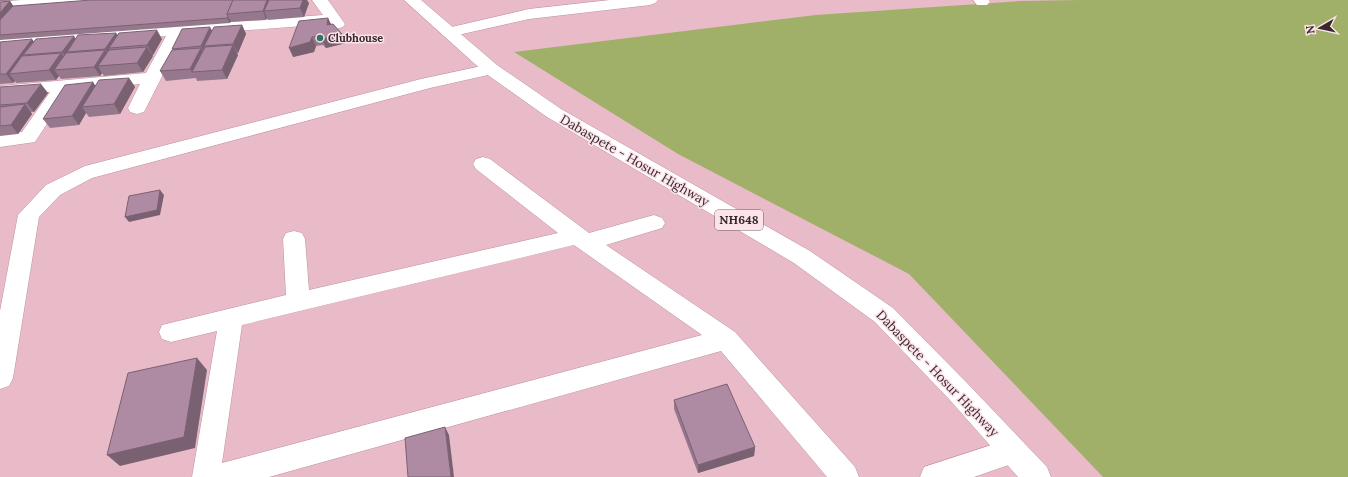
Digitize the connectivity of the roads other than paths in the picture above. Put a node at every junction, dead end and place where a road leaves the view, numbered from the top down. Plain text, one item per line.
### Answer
1 (78, 0) edge
2 (320, 0) edge
3 (412, 0) edge
4 (650, 0) edge
5 (0, 6) edge
6 (177, 31) junction
7 (449, 32) junction
8 (0, 44) edge
9 (491, 69) junction
10 (152, 78) junction
11 (64, 86) junction
12 (0, 91) edge
13 (136, 108) dead end
14 (0, 141) edge
15 (483, 164) dead end
16 (654, 223) dead end
17 (294, 239) dead end
18 (582, 239) junction
19 (298, 302) junction
20 (231, 317) junction
21 (171, 332) dead end
22 (726, 339) junction
23 (0, 378) edge
24 (1013, 451) junction
25 (206, 477) edge
26 (221, 477) edge
27 (845, 477) edge
28 (934, 477) edge
29 (1037, 477) edge

1 - 5 main road
2 - 6 main road
3 - 7 main road, Dabaspete - Hosur Highway / NH648
4 - 7 main road
6 - 8 main road
6 - 10 main road
7 - 9 main road, Dabaspete - Hosur Highway / NH648
9 - 23 main road
9 - 24 main road, Dabaspete - Hosur Highway / NH648
10 - 11 main road
10 - 13 main road
11 - 12 main road
11 - 14 main road
15 - 18 main road
16 - 18 main road
17 - 19 main road
18 - 19 main road
18 - 22 main road
19 - 20 main road
20 - 21 main road
20 - 25 main road
22 - 26 main road
22 - 27 main road
24 - 28 main road
24 - 29 main road, Dabaspete - Hosur Highway / NH648

